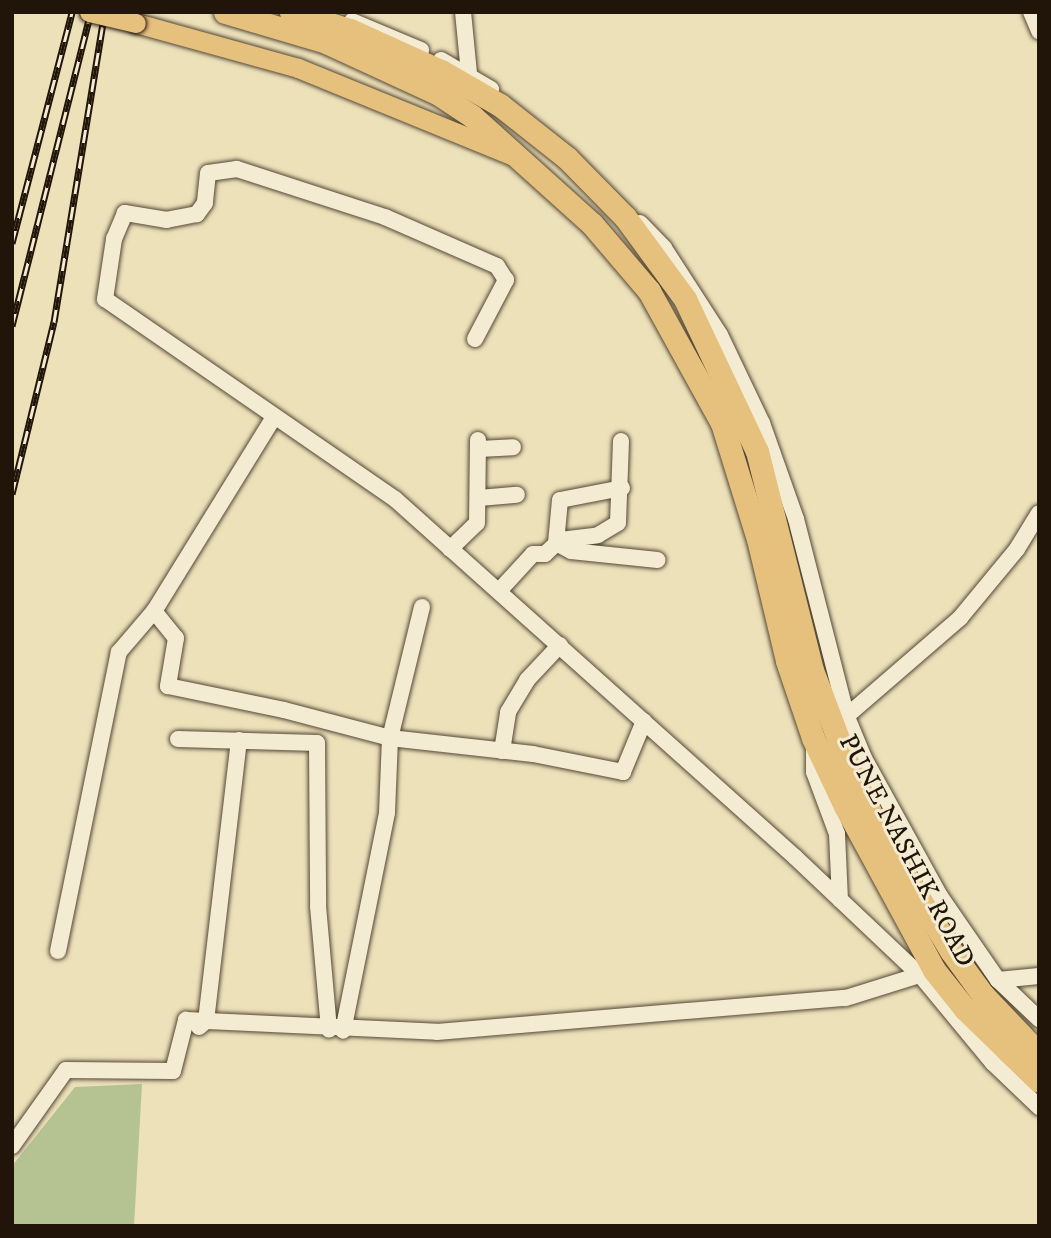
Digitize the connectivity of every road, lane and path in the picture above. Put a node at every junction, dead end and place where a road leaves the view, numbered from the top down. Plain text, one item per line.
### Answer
1 (89, 12) edge
2 (225, 12) edge
3 (290, 12) edge
4 (323, 12) edge
5 (375, 12) edge
6 (463, 12) edge
7 (1031, 12) edge
8 (377, 29) junction
9 (1039, 31) edge
10 (469, 73) junction
11 (516, 157) junction
12 (475, 339) dead end
13 (274, 417) junction
14 (621, 441) dead end
15 (513, 447) dead end
16 (622, 488) junction
17 (517, 495) dead end
18 (479, 498) junction
19 (1039, 513) edge
20 (556, 544) junction
21 (450, 549) junction
22 (658, 560) dead end
23 (499, 591) junction
24 (422, 607) dead end
25 (154, 611) junction
26 (560, 645) junction
27 (645, 721) junction
28 (831, 727) junction
29 (178, 738) dead end
30 (390, 738) junction
31 (239, 740) junction
32 (502, 751) junction
33 (840, 900) junction
34 (58, 951) dead end
35 (927, 973) junction
36 (1039, 976) edge
37 (998, 980) junction
38 (1039, 1019) edge
39 (205, 1022) junction
40 (336, 1030) junction
41 (1039, 1054) edge
42 (1039, 1081) edge
43 (1039, 1107) edge
44 (12, 1146) edge

1 - 11 main road, bridge
2 - 11 highway
3 - 28 highway
4 - 8 street
5 - 8 street
6 - 10 street
7 - 9 street
8 - 10 street
10 - 28 street
11 - 28 highway
12 - 13 street
13 - 21 street
13 - 25 street
14 - 16 street
15 - 18 street
16 - 20 street
16 - 20 street
17 - 18 street
18 - 21 street
19 - 28 street
20 - 22 street
20 - 23 street
21 - 23 street
23 - 26 street
24 - 30 street
25 - 30 street
25 - 34 street
26 - 27 street
26 - 32 street
27 - 32 street
27 - 33 street
28 - 33 street
28 - 35 highway, PUNE NASHIK ROAD
28 - 37 street
28 - 41 highway, PUNE NASHIK ROAD
29 - 31 street
30 - 32 street
30 - 40 street
31 - 39 street
31 - 40 street
33 - 35 street
35 - 40 street
35 - 42 highway, PUNE NASHIK ROAD
35 - 43 street
36 - 37 street
37 - 38 street
39 - 40 street
39 - 44 street

